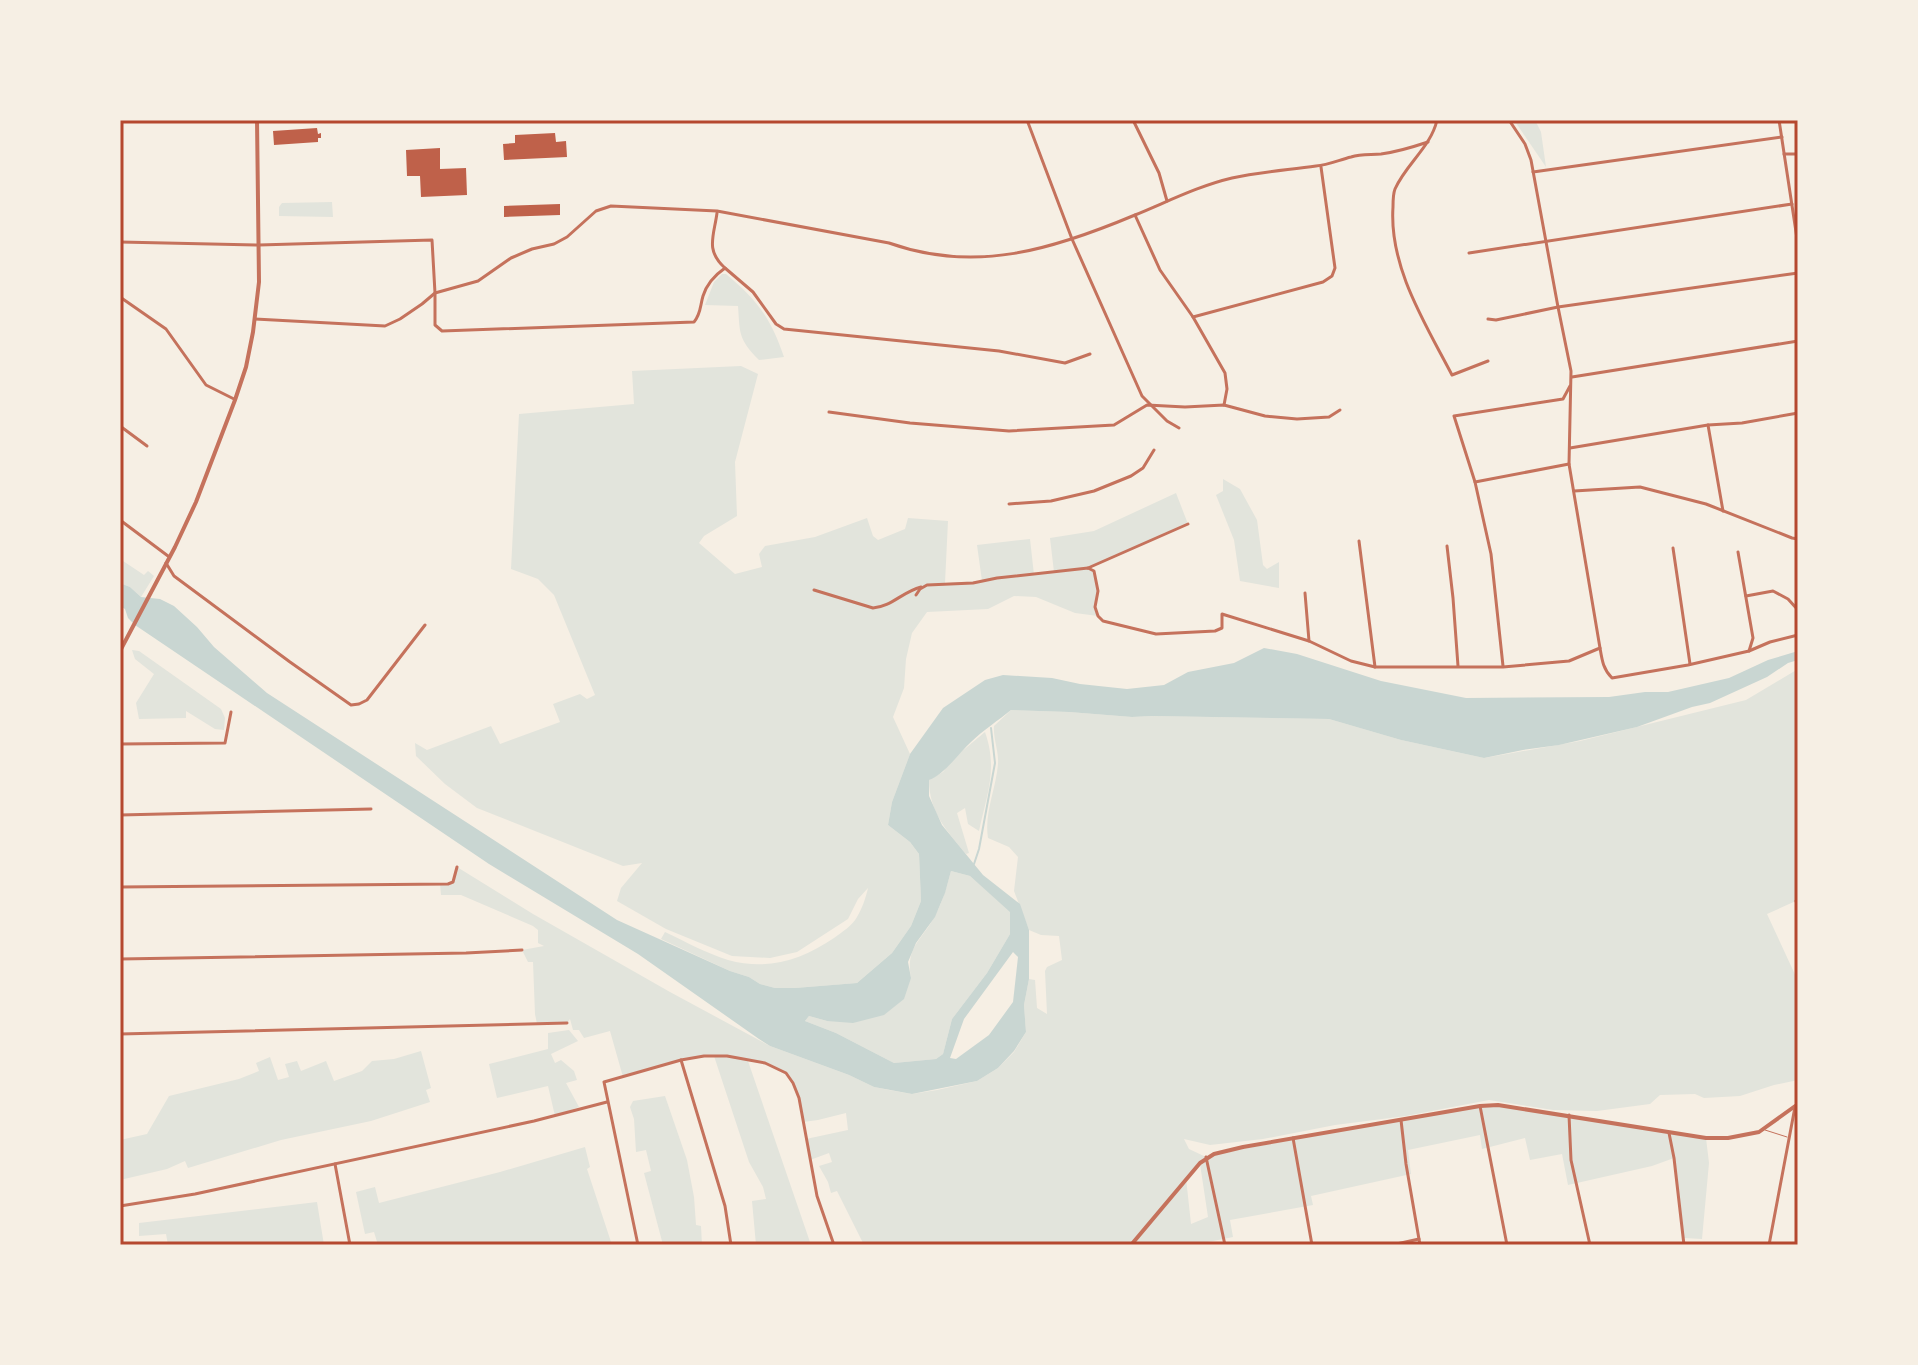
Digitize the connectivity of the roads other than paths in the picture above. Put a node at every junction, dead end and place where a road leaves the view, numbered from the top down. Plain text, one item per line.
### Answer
1 (257, 120) edge
2 (1027, 120) edge
3 (1133, 120) edge
4 (1437, 120) edge
5 (1509, 120) edge
6 (1779, 120) edge
7 (1782, 137) junction
8 (1428, 142) junction
9 (1784, 154) junction
10 (1798, 154) edge
11 (1320, 166) junction
12 (1533, 172) junction
13 (1167, 201) junction
14 (1792, 204) junction
15 (717, 211) junction
16 (1135, 215) junction
17 (1072, 239) junction
18 (1547, 240) junction
19 (120, 242) edge
20 (1798, 242) edge
21 (259, 245) junction
22 (1469, 253) dead end
23 (725, 268) junction
24 (1798, 273) edge
25 (435, 293) junction
26 (120, 297) edge
27 (1558, 307) junction
28 (1193, 317) junction
29 (255, 319) junction
30 (1488, 319) dead end
31 (1798, 341) edge
32 (1090, 354) dead end
33 (1488, 361) dead end
34 (1572, 380) junction
35 (235, 400) junction
36 (1150, 405) junction
37 (1224, 405) junction
38 (1340, 410) dead end
39 (829, 412) dead end
40 (1798, 413) edge
41 (1708, 425) junction
42 (120, 426) edge
43 (1179, 428) dead end
44 (147, 446) dead end
45 (1570, 448) junction
46 (1154, 450) dead end
47 (1569, 464) junction
48 (1475, 482) junction
49 (1574, 491) junction
50 (1009, 504) dead end
51 (1723, 511) junction
52 (120, 520) edge
53 (1188, 524) dead end
54 (1798, 539) edge
55 (1359, 541) dead end
56 (1447, 546) dead end
57 (1673, 548) dead end
58 (1738, 552) dead end
59 (169, 557) junction
60 (166, 563) junction
61 (1088, 568) junction
62 (923, 586) junction
63 (814, 590) dead end
64 (1305, 593) dead end
65 (916, 595) dead end
66 (1745, 596) junction
67 (1798, 610) edge
68 (425, 625) dead end
69 (1798, 635) edge
70 (1309, 641) junction
71 (1600, 648) junction
72 (120, 651) edge
73 (1749, 651) junction
74 (1690, 664) junction
75 (1458, 666) junction
76 (1375, 667) junction
77 (1503, 667) junction
78 (231, 712) dead end
79 (120, 744) edge
80 (371, 809) dead end
81 (120, 815) edge
82 (457, 867) dead end
83 (120, 887) edge
84 (1796, 901) dead end
85 (1798, 907) edge
86 (522, 950) dead end
87 (120, 959) edge
88 (567, 1023) dead end
89 (120, 1034) edge
90 (681, 1060) junction
91 (607, 1102) junction
92 (1797, 1105) edge
93 (1480, 1106) junction
94 (1569, 1115) junction
95 (1401, 1120) junction
96 (1764, 1129) junction
97 (1669, 1133) junction
98 (1789, 1137) junction
99 (1293, 1138) junction
100 (1206, 1157) junction
101 (335, 1164) junction
102 (120, 1206) edge
103 (1419, 1239) junction
104 (350, 1245) edge
105 (638, 1245) edge
106 (731, 1245) edge
107 (834, 1245) edge
108 (1131, 1245) edge
109 (1225, 1245) edge
110 (1312, 1245) edge
111 (1392, 1245) edge
112 (1420, 1245) edge
113 (1507, 1245) edge
114 (1590, 1245) edge
115 (1684, 1245) edge
116 (1769, 1245) edge

1 - 21 street
2 - 17 street
3 - 13 street
4 - 8 street
5 - 12 street
6 - 7 street
7 - 9 street
7 - 12 street
8 - 11 street
8 - 33 street
9 - 10 street
9 - 14 street
11 - 13 street
11 - 28 street
12 - 18 street
13 - 16 street
14 - 18 street
14 - 20 street
15 - 17 street
15 - 23 street
15 - 25 street
16 - 17 street
16 - 28 street
17 - 36 street
18 - 22 street
18 - 27 street
19 - 21 street
21 - 25 street
21 - 29 street
23 - 25 street
23 - 32 street
24 - 27 street
25 - 29 street
26 - 35 street
27 - 30 street
27 - 34 street
28 - 37 street
29 - 35 street
31 - 34 street
34 - 45 street
34 - 48 street
35 - 59 street
36 - 37 street
36 - 39 street
36 - 43 street
37 - 38 street
40 - 41 street
41 - 45 street
41 - 51 street
42 - 44 street
45 - 47 street
46 - 50 street
47 - 48 street
47 - 49 street
48 - 77 street
49 - 51 street
49 - 71 street
51 - 54 street
52 - 59 street
53 - 61 street
55 - 76 street
56 - 75 street
57 - 74 street
58 - 66 street
59 - 60 street
60 - 68 street
60 - 72 street
61 - 62 street
61 - 70 street
62 - 63 street
62 - 65 street
64 - 70 street
66 - 67 street
66 - 73 street
69 - 73 street
70 - 76 street
71 - 74 street
71 - 77 street
73 - 74 street
75 - 76 street
75 - 77 street
78 - 79 street
80 - 81 street
82 - 83 street
84 - 85 street
86 - 87 street
88 - 89 street
90 - 91 street
90 - 106 street
90 - 107 street
91 - 101 street
91 - 105 street
92 - 96 street
92 - 98 street
93 - 94 street
93 - 95 street
93 - 113 street
94 - 97 street
94 - 114 street
95 - 99 street
95 - 103 street
96 - 97 street
96 - 98 lane
97 - 115 street
98 - 116 street
99 - 100 street
99 - 110 street
100 - 108 street
100 - 109 street
101 - 102 street
101 - 104 street
103 - 111 street
103 - 112 street

